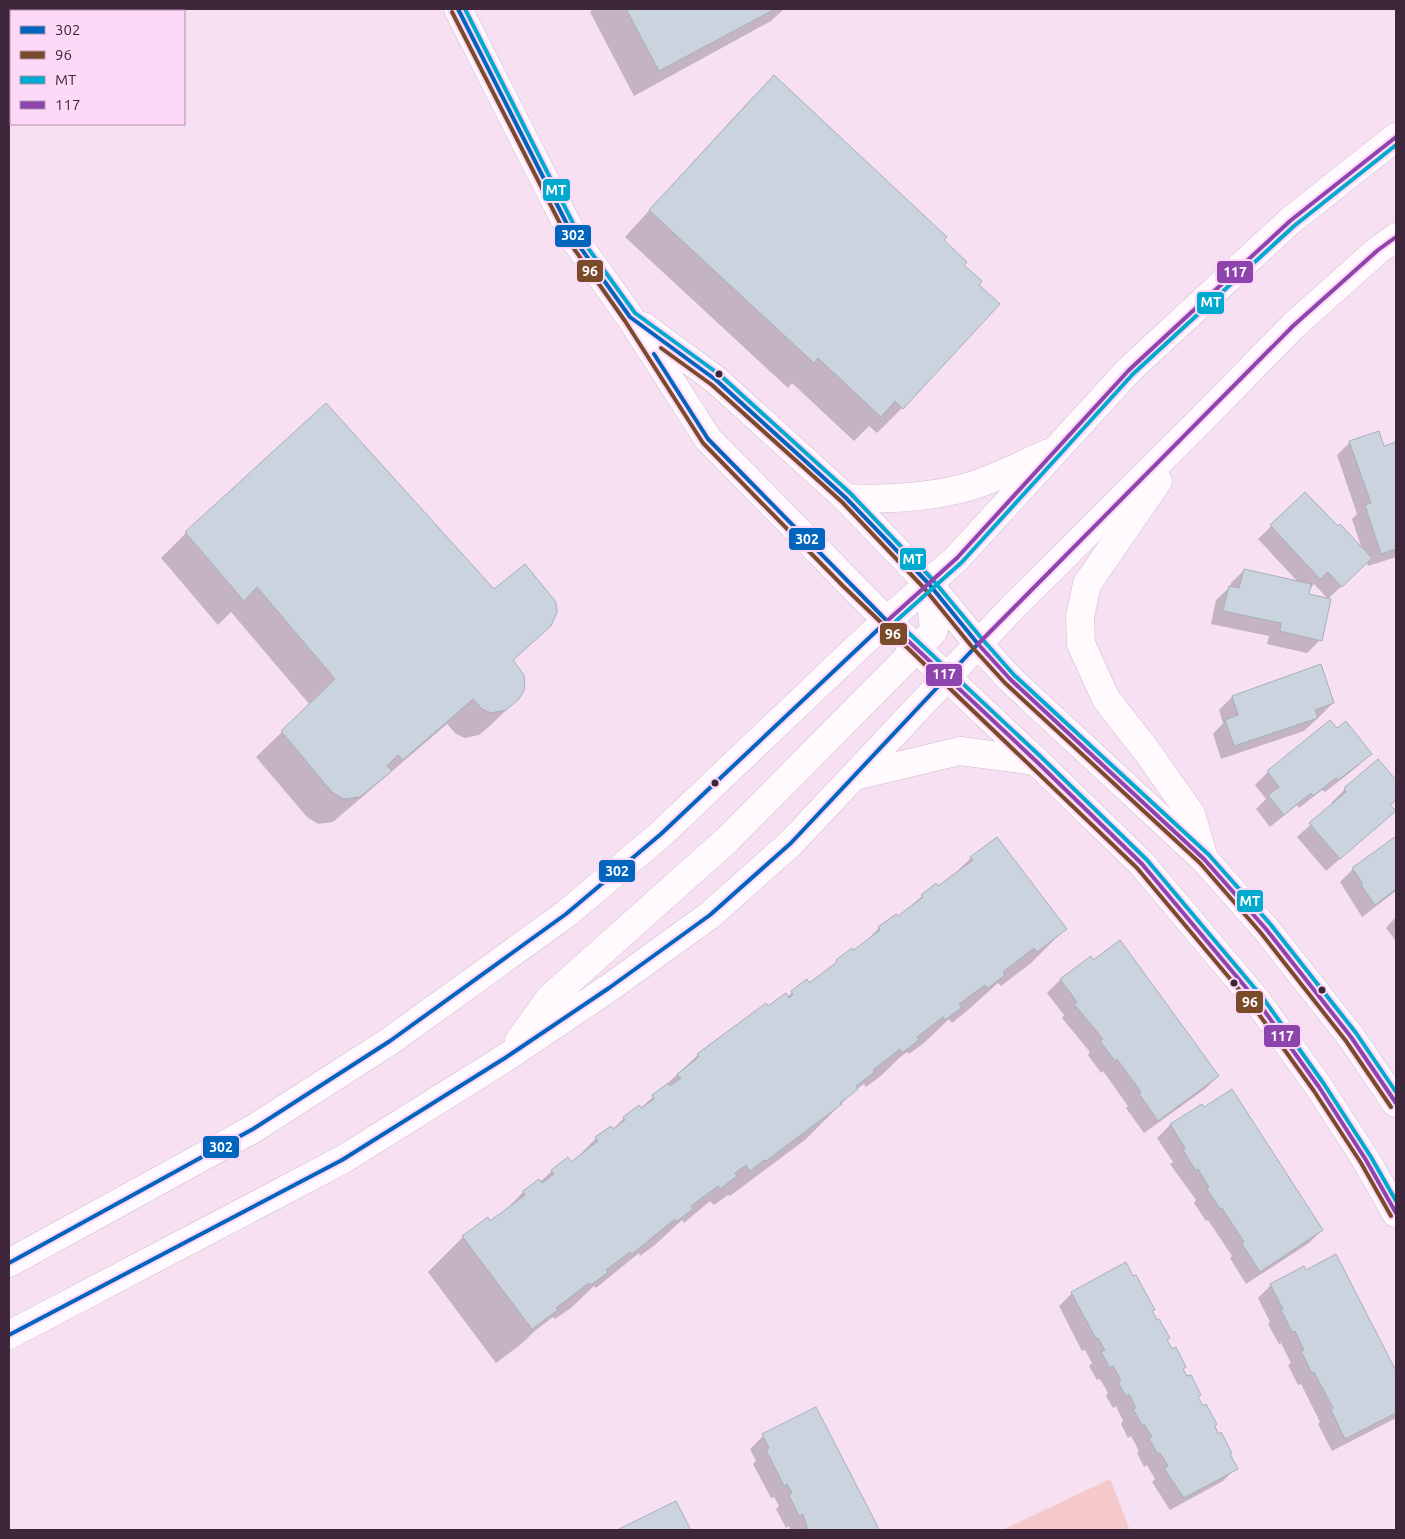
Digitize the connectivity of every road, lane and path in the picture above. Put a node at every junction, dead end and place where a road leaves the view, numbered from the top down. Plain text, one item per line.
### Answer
1 (458, 9) edge
2 (1396, 137) edge
3 (1396, 237) edge
4 (630, 317) junction
5 (1200, 421) junction
6 (1057, 450) junction
7 (846, 498) junction
8 (929, 584) junction
9 (887, 620) junction
10 (978, 644) junction
11 (918, 649) junction
12 (946, 677) junction
13 (1036, 761) junction
14 (855, 776) junction
15 (1204, 859) junction
16 (506, 1058) junction
17 (1396, 1103) edge
18 (1396, 1213) edge
19 (9, 1263) edge
20 (9, 1334) edge

1 - 4 main road
2 - 6 main road
3 - 5 main road
4 - 7 main road
4 - 9 main road
5 - 10 main road
5 - 15 main road
6 - 7 main road
6 - 8 main road
7 - 8 main road
8 - 9 main road
8 - 10 main road
8 - 11 main road
9 - 11 main road
9 - 19 main road
10 - 12 main road
10 - 15 main road
11 - 12 main road
11 - 16 main road
12 - 13 main road
12 - 14 main road
13 - 14 main road
13 - 18 main road
14 - 16 main road
15 - 17 main road
16 - 20 main road

